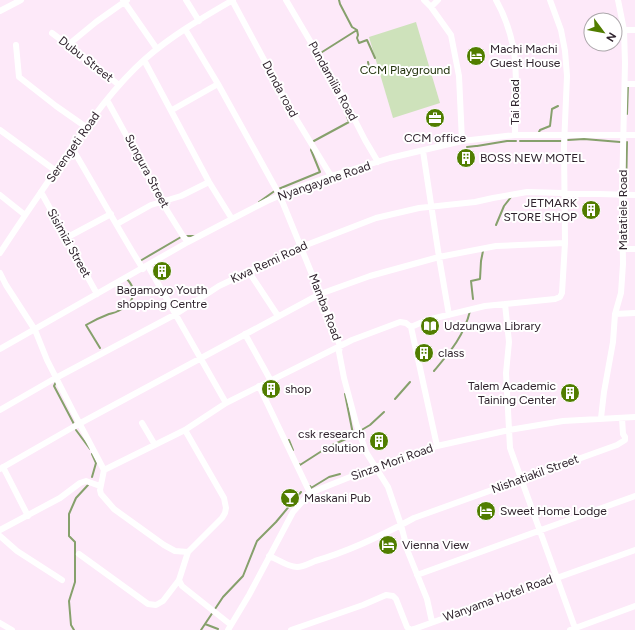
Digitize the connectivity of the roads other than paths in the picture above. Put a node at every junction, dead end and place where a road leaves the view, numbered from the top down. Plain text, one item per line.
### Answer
1 (21, 0) edge
2 (186, 0) edge
3 (232, 0) edge
4 (286, 0) edge
5 (424, 0) edge
6 (438, 0) edge
7 (496, 0) edge
8 (550, 0) edge
9 (618, 0) edge
10 (125, 1) edge
11 (13, 2) edge
12 (431, 7) junction
13 (0, 11) edge
14 (199, 20) junction
15 (185, 29) junction
16 (624, 30) junction
17 (635, 30) edge
18 (52, 33) dead end
19 (16, 45) dead end
20 (68, 45) junction
21 (157, 49) junction
22 (144, 60) junction
23 (218, 84) junction
24 (625, 84) junction
25 (635, 84) edge
26 (119, 85) junction
27 (107, 100) junction
28 (172, 110) junction
29 (86, 128) junction
30 (0, 130) edge
31 (565, 134) junction
32 (623, 135) junction
33 (635, 135) edge
34 (515, 136) junction
35 (462, 142) junction
36 (72, 148) junction
37 (423, 151) junction
38 (378, 162) junction
39 (56, 171) junction
40 (331, 176) junction
41 (209, 182) junction
42 (41, 192) junction
43 (565, 193) junction
44 (622, 194) junction
45 (0, 195) edge
46 (635, 195) edge
47 (280, 196) junction
48 (163, 201) junction
49 (431, 207) junction
50 (111, 214) junction
51 (25, 215) junction
52 (232, 219) junction
53 (117, 224) junction
54 (66, 238) junction
55 (188, 242) junction
56 (565, 243) junction
57 (301, 247) junction
58 (623, 249) junction
59 (635, 249) edge
60 (0, 253) edge
61 (439, 257) junction
62 (146, 267) junction
63 (249, 272) junction
64 (0, 273) edge
65 (3, 286) edge
66 (97, 294) junction
67 (320, 294) junction
68 (505, 304) junction
69 (635, 313) edge
70 (176, 314) junction
71 (615, 314) junction
72 (449, 315) junction
73 (278, 316) junction
74 (411, 327) junction
75 (35, 330) junction
76 (245, 334) junction
77 (340, 346) junction
78 (0, 349) edge
79 (200, 358) junction
80 (57, 378) junction
81 (271, 381) junction
82 (259, 386) junction
83 (226, 403) junction
84 (0, 410) edge
85 (635, 417) edge
86 (601, 418) junction
87 (622, 418) junction
88 (142, 423) dead end
89 (79, 424) junction
90 (185, 430) junction
91 (509, 430) junction
92 (155, 445) junction
93 (437, 446) junction
94 (375, 467) junction
95 (1, 468) edge
96 (104, 470) junction
97 (522, 480) junction
98 (100, 486) junction
99 (310, 493) junction
100 (635, 496) edge
101 (28, 516) junction
102 (401, 525) junction
103 (0, 530) edge
104 (540, 530) junction
105 (0, 536) edge
106 (635, 550) edge
107 (188, 552) junction
108 (79, 554) dead end
109 (269, 556) junction
110 (417, 575) junction
111 (557, 577) junction
112 (62, 580) dead end
113 (179, 580) junction
114 (635, 606) edge
115 (432, 622) junction
116 (0, 623) edge
117 (230, 628) edge
118 (416, 629) edge
119 (573, 629) edge
120 (12, 630) edge
121 (291, 630) edge

1 - 11 street
2 - 14 street
3 - 14 street, Serengeti Road
3 - 40 street, Dunda road
4 - 38 street, Pundamilia Road
5 - 12 street
6 - 12 street
7 - 34 street, Tai Road
8 - 31 street
9 - 16 street, Matatiele Road
10 - 20 street
10 - 21 street
11 - 13 street
12 - 35 street
14 - 15 street, Serengeti Road
15 - 21 street, Serengeti Road
15 - 23 street, Mamba Road
16 - 17 street
16 - 24 street, Matatiele Road
18 - 20 street, Dubu Street
19 - 29 street
20 - 26 street, Dubu Street
21 - 22 street, Serengeti Road
22 - 26 street, Serengeti Road
22 - 28 street
23 - 28 street
23 - 47 street, Mamba Road
24 - 25 street
24 - 32 street, Matatiele Road
26 - 27 street, Serengeti Road
27 - 29 street, Serengeti Road
27 - 48 street, Sungura Street
28 - 41 street
29 - 36 street, Serengeti Road
30 - 39 street
31 - 32 street, Nyangayane Road
31 - 34 street, Nyangayane Road
31 - 43 street
32 - 33 street, Nyangayane Road
32 - 44 street, Matatiele Road
34 - 35 street, Nyangayane Road
35 - 37 street, Nyangayane Road
36 - 39 street, Serengeti Road
36 - 50 street
37 - 38 street, Nyangayane Road
37 - 49 street
38 - 40 street, Nyangayane Road
39 - 42 street, Serengeti Road
40 - 47 street, Nyangayane Road
41 - 48 street
41 - 52 street
42 - 51 street, Serengeti Road
42 - 54 street, Sisimizi Street
43 - 44 street, Kwa Remi Road
43 - 49 street, Kwa Remi Road
43 - 56 street
44 - 46 street, Kwa Remi Road
44 - 58 street, Matatiele Road
45 - 51 street
47 - 52 street, Nyangayane Road
47 - 57 street, Mamba Road
48 - 53 street
48 - 55 street, Sungura Street
49 - 57 street, Kwa Remi Road
49 - 61 street
50 - 53 street
50 - 54 street
51 - 60 street, Serengeti Road
52 - 55 street, Nyangayane Road
53 - 62 street
54 - 66 street, Sisimizi Street
55 - 62 street, Nyangayane Road
56 - 61 street
56 - 68 street
57 - 63 street, Kwa Remi Road
57 - 67 street, Mamba Road
58 - 59 street
58 - 71 street, Matatiele Road
61 - 67 street
61 - 72 street
62 - 66 street, Nyangayane Road
62 - 70 street
63 - 70 street, Kwa Remi Road
63 - 73 street
64 - 65 street
65 - 75 street
66 - 75 street, Nyangayane Road
67 - 73 street
67 - 77 street, Mamba Road
68 - 72 street
68 - 91 street
69 - 71 street
70 - 79 street
70 - 80 street, Kwa Remi Road
71 - 86 street, Matatiele Road
72 - 74 street
73 - 76 street
74 - 77 street
74 - 93 street
75 - 78 street, Nyangayane Road
75 - 80 street
76 - 79 street
76 - 81 street
77 - 81 street
77 - 94 street, Mamba Road
79 - 83 street
79 - 89 street
80 - 84 street, Kwa Remi Road
80 - 89 street
81 - 82 street
82 - 83 street
82 - 99 street
83 - 90 street
85 - 87 street, Sinza Mori Road
86 - 87 street, Sinza Mori Road
86 - 91 street, Sinza Mori Road
87 - 97 street, Nishatiakil Street
88 - 92 street
89 - 95 street
89 - 96 street
90 - 92 street
90 - 107 street
91 - 93 street, Sinza Mori Road
91 - 97 street
92 - 96 street
93 - 94 street, Sinza Mori Road
94 - 99 street, Sinza Mori Road
94 - 102 street, Mamba Road
95 - 101 street
96 - 98 street
97 - 102 street, Nishatiakil Street
97 - 104 street
98 - 101 street
98 - 107 street
99 - 109 street, Sinza Mori Road
100 - 104 street
101 - 103 street
102 - 109 street, Nishatiakil Street
102 - 110 street, Mamba Road
104 - 110 street
104 - 111 street
105 - 112 street
106 - 111 street, Wanyama Hotel Road
107 - 113 street
108 - 113 street
109 - 117 street, Sinza Mori Road
110 - 115 street, Mamba Road
111 - 115 street, Wanyama Hotel Road
111 - 119 street
113 - 117 street
114 - 119 street
115 - 118 street, Wanyama Hotel Road
116 - 120 street
118 - 121 street, Wanyama Hotel Road

